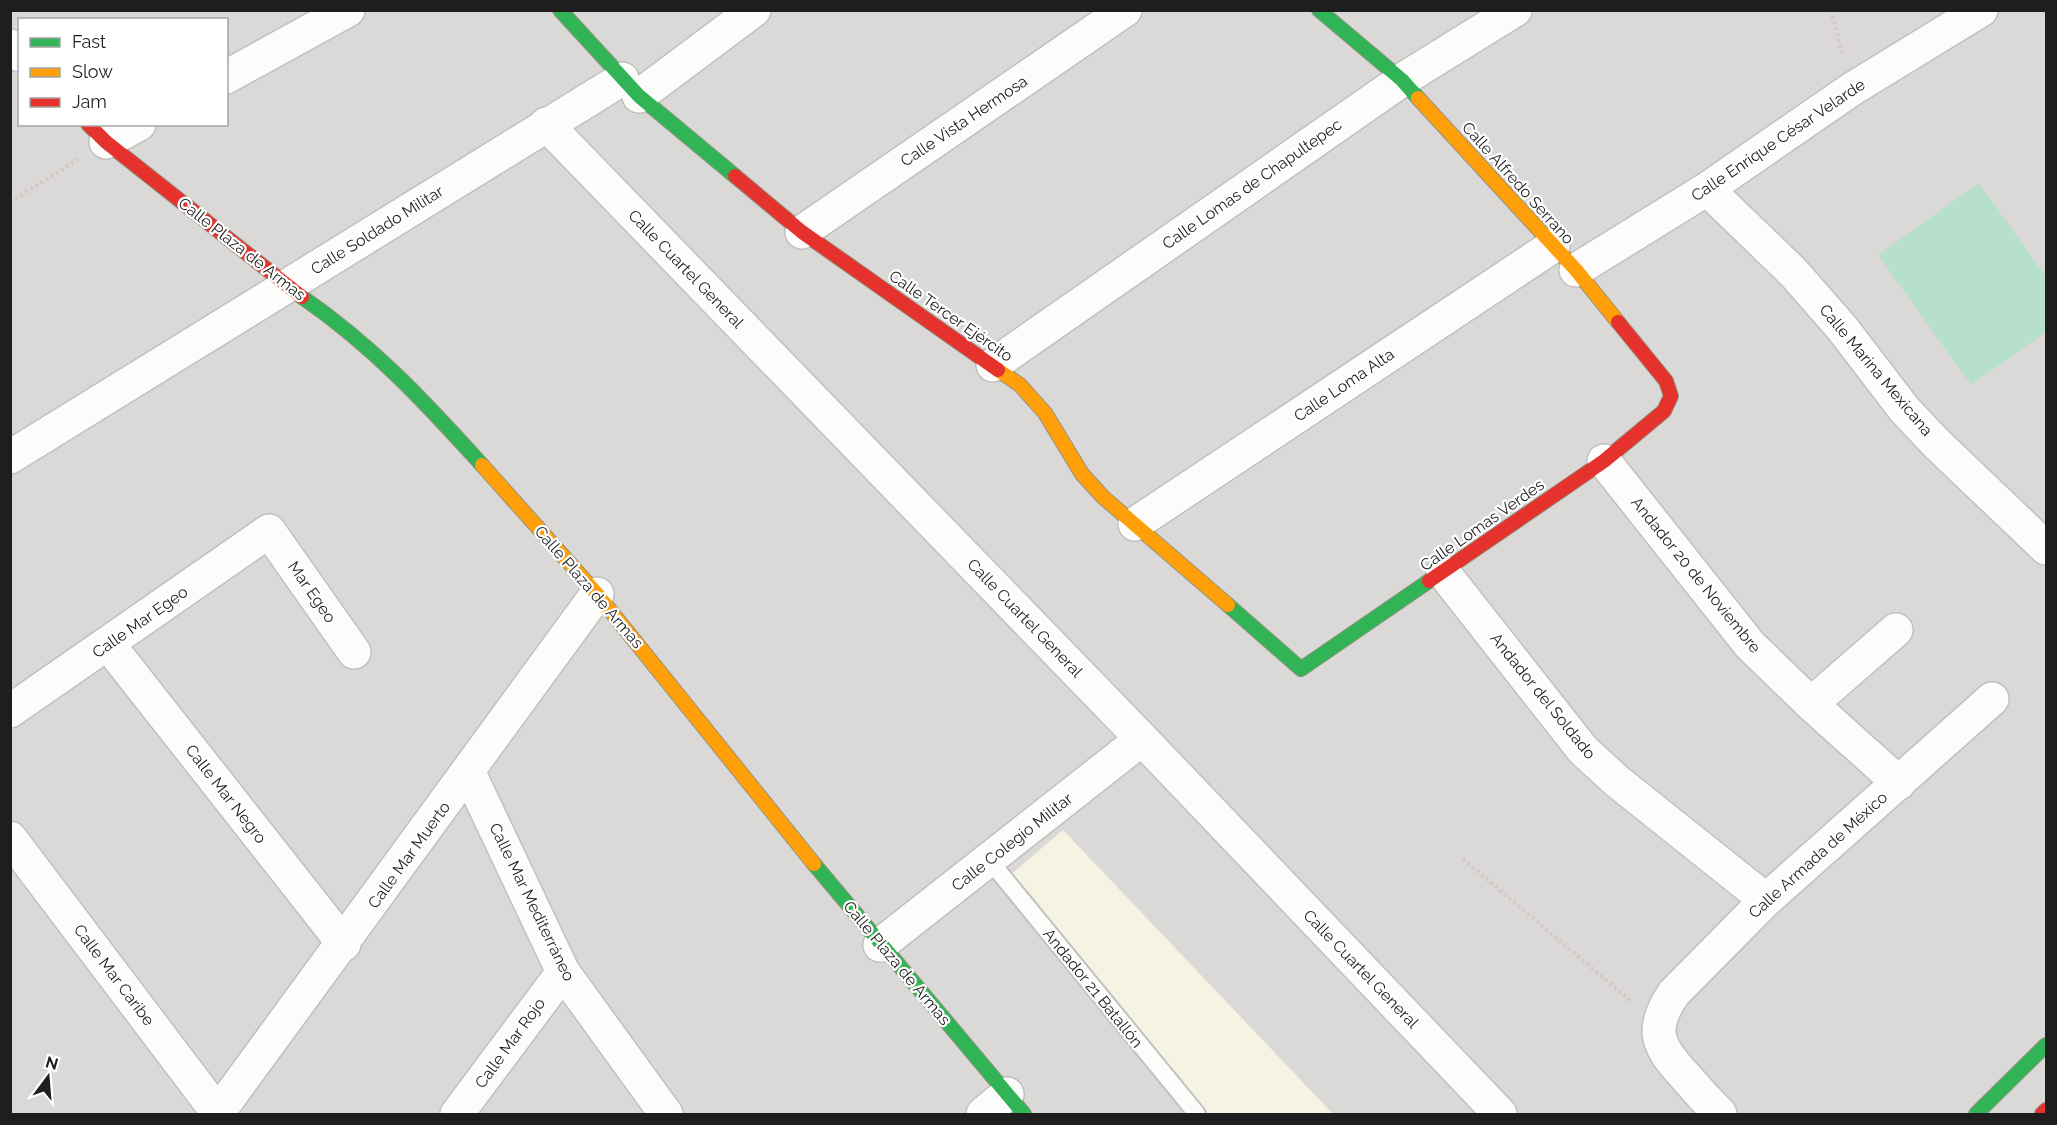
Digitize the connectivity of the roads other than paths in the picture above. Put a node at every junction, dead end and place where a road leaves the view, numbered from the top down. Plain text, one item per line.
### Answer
1 (348, 10) edge
2 (560, 10) edge
3 (754, 10) edge
4 (1125, 10) edge
5 (1319, 10) edge
6 (1515, 10) edge
7 (1981, 10) edge
8 (228, 76) edge
9 (1402, 80) junction
10 (630, 88) junction
11 (546, 124) junction
12 (130, 126) edge
13 (97, 133) edge
14 (1707, 189) junction
15 (802, 232) junction
16 (1553, 246) junction
17 (1576, 270) junction
18 (287, 286) junction
19 (993, 365) junction
20 (1671, 396) joint
21 (10, 457) edge
22 (1604, 461) junction
23 (1135, 524) junction
24 (269, 531) joint
25 (2046, 548) edge
26 (1443, 572) junction
27 (597, 594) junction
28 (1896, 630) dead end
29 (108, 644) junction
30 (354, 652) dead end
31 (1301, 669) joint
32 (1992, 699) dead end
33 (1811, 705) junction
34 (10, 711) edge
35 (1142, 739) junction
36 (469, 772) junction
37 (1899, 783) junction
38 (10, 838) edge
39 (990, 861) junction
40 (1766, 900) junction
41 (344, 944) junction
42 (880, 945) junction
43 (563, 972) junction
44 (2046, 1045) edge
45 (1004, 1108) edge
46 (2046, 1110) edge
47 (217, 1114) edge
48 (457, 1114) edge
49 (666, 1114) edge
50 (1197, 1114) edge
51 (1500, 1114) edge
52 (1720, 1114) edge
53 (1976, 1114) edge
54 (2042, 1114) edge

1 - 8 street
2 - 10 street, Calle Tercer Ejército
3 - 10 street, Calle Soldado Militar
4 - 15 street, Calle Vista Hermosa
5 - 9 street, Calle Alfredo Serrano
6 - 9 street, Calle Lomas de Chapultepec
7 - 14 street, Calle Enrique César Velarde
9 - 16 street, Calle Alfredo Serrano
9 - 19 street, Calle Lomas de Chapultepec
10 - 11 street, Calle Soldado Militar
10 - 15 street, Calle Tercer Ejército
11 - 18 street, Calle Soldado Militar
11 - 35 street, Calle Cuartel General
12 - 13 street
13 - 18 street, Calle Plaza de Armas
14 - 17 street, Calle Enrique César Velarde
14 - 25 street, Calle Marina Mexicana
15 - 19 street, Calle Tercer Ejército
16 - 17 street, Calle Alfredo Serrano
16 - 23 street, Calle Loma Alta
17 - 20 street, Calle Alfredo Serrano
18 - 21 street, Calle Soldado Militar
18 - 27 street, Calle Plaza de Armas
19 - 23 street, Calle Tercer Ejército
20 - 22 street, Calle Lomas Verdes
22 - 26 street, Calle Lomas Verdes
22 - 33 street, Andador 20 de Noviembre
23 - 31 street, Calle Tercer Ejército
24 - 29 street, Calle Mar Egeo
24 - 30 street, Mar Egeo
26 - 31 street, Calle Lomas Verdes
26 - 40 street, Andador del Soldado
27 - 36 street, Calle Mar Muerto
27 - 42 street, Calle Plaza de Armas
28 - 33 street
29 - 34 street, Calle Mar Egeo
29 - 41 street, Calle Mar Negro
32 - 37 street, Calle Armada de México
33 - 37 street, Andador 20 de Noviembre
35 - 39 street, Calle Colegio Militar
35 - 51 street, Calle Cuartel General
36 - 41 street, Calle Mar Muerto
36 - 43 street, Calle Mar Mediterráneo
37 - 40 street, Calle Armada de México
38 - 47 street, Calle Mar Caribe
39 - 42 street, Calle Colegio Militar
39 - 50 lane, Andador 21 Batallón
40 - 52 street, Calle Armada de México
41 - 47 street, Calle Mar Muerto
42 - 45 street, Calle Plaza de Armas
43 - 48 street, Calle Mar Rojo
43 - 49 street, Calle Mar Mediterráneo
44 - 53 street
46 - 54 street

